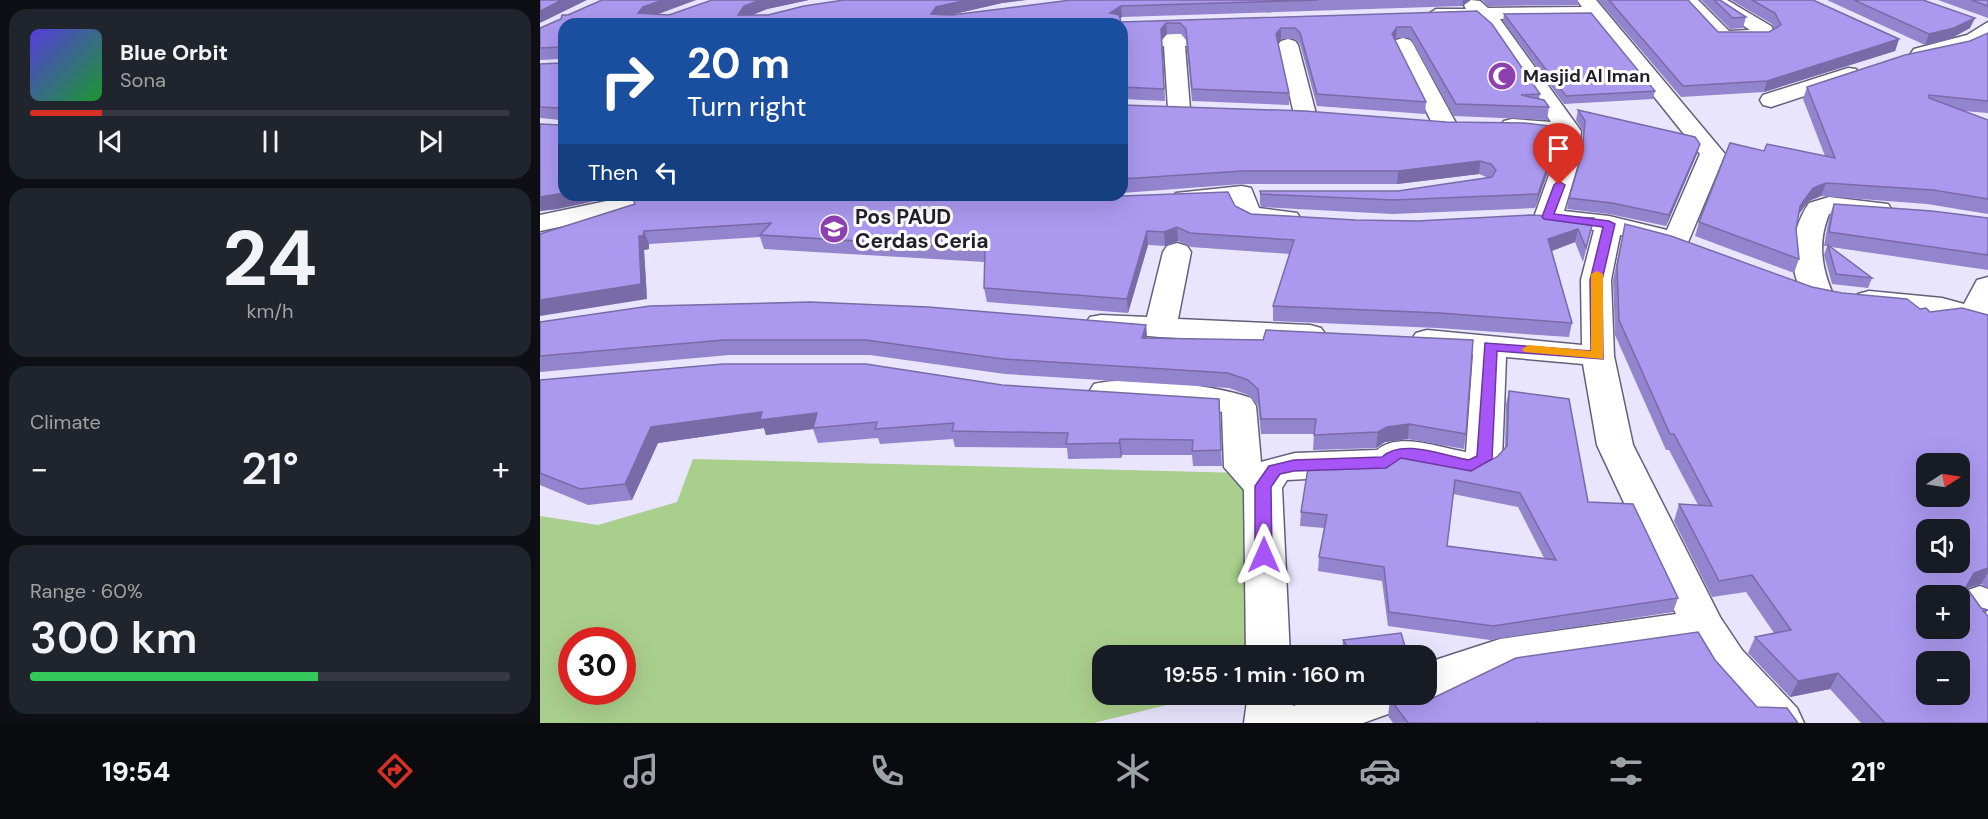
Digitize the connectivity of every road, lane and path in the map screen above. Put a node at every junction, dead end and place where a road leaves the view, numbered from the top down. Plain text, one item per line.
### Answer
1 (1467, 0) edge
2 (1688, 0) edge
3 (1714, 0) edge
4 (1590, 6) edge
5 (1484, 13) junction
6 (1422, 15) edge
7 (1234, 20) edge
8 (1968, 20) edge
9 (1128, 25) edge
10 (1988, 27) edge
11 (1499, 29) junction
12 (1251, 37) edge
13 (1724, 37) junction
14 (1287, 39) edge
15 (1174, 40) junction
16 (1128, 42) edge
17 (1909, 51) dead end
18 (1745, 55) edge
19 (1871, 67) edge
20 (1771, 100) dead end
21 (1178, 109) edge
22 (1306, 114) edge
23 (1418, 123) edge
24 (1493, 125) edge
25 (1569, 131) junction
26 (1269, 192) edge
27 (1242, 194) junction
28 (1157, 200) edge
29 (644, 201) edge
30 (1904, 212) edge
31 (1548, 217) junction
32 (1518, 218) edge
33 (1318, 222) edge
34 (540, 223) edge
35 (1609, 224) junction
36 (1177, 252) dead end
37 (1788, 283) edge
38 (1988, 285) edge
39 (1817, 292) junction
40 (1981, 317) edge
41 (1071, 322) edge
42 (1160, 328) junction
43 (1334, 336) edge
44 (1403, 339) edge
45 (1490, 346) junction
46 (1598, 356) junction
47 (1073, 390) edge
48 (1263, 486) junction
49 (1704, 628) junction
50 (1268, 645) edge
51 (1437, 678) edge
52 (1270, 705) edge
53 (1360, 705) edge
54 (1319, 721) edge
55 (1268, 723) edge
56 (1780, 723) edge

1 - 5 street
2 - 13 street
3 - 13 street
4 - 5 street
4 - 35 street
5 - 6 street
5 - 11 street
7 - 9 street
8 - 10 street
10 - 17 street
11 - 23 street
11 - 25 street
12 - 15 street
13 - 18 street
14 - 22 street
15 - 16 street
15 - 21 street
19 - 20 street
24 - 25 street
25 - 31 street
26 - 27 street
27 - 28 street
27 - 33 street
29 - 34 street
30 - 39 street
31 - 32 street
31 - 35 street
35 - 46 street
36 - 42 street
37 - 39 street
38 - 40 street
39 - 40 street
41 - 42 street
42 - 43 street
44 - 45 street
45 - 46 street
45 - 48 street
46 - 49 street
47 - 48 street
48 - 50 street
49 - 51 street
49 - 56 street
52 - 55 street
53 - 54 street

